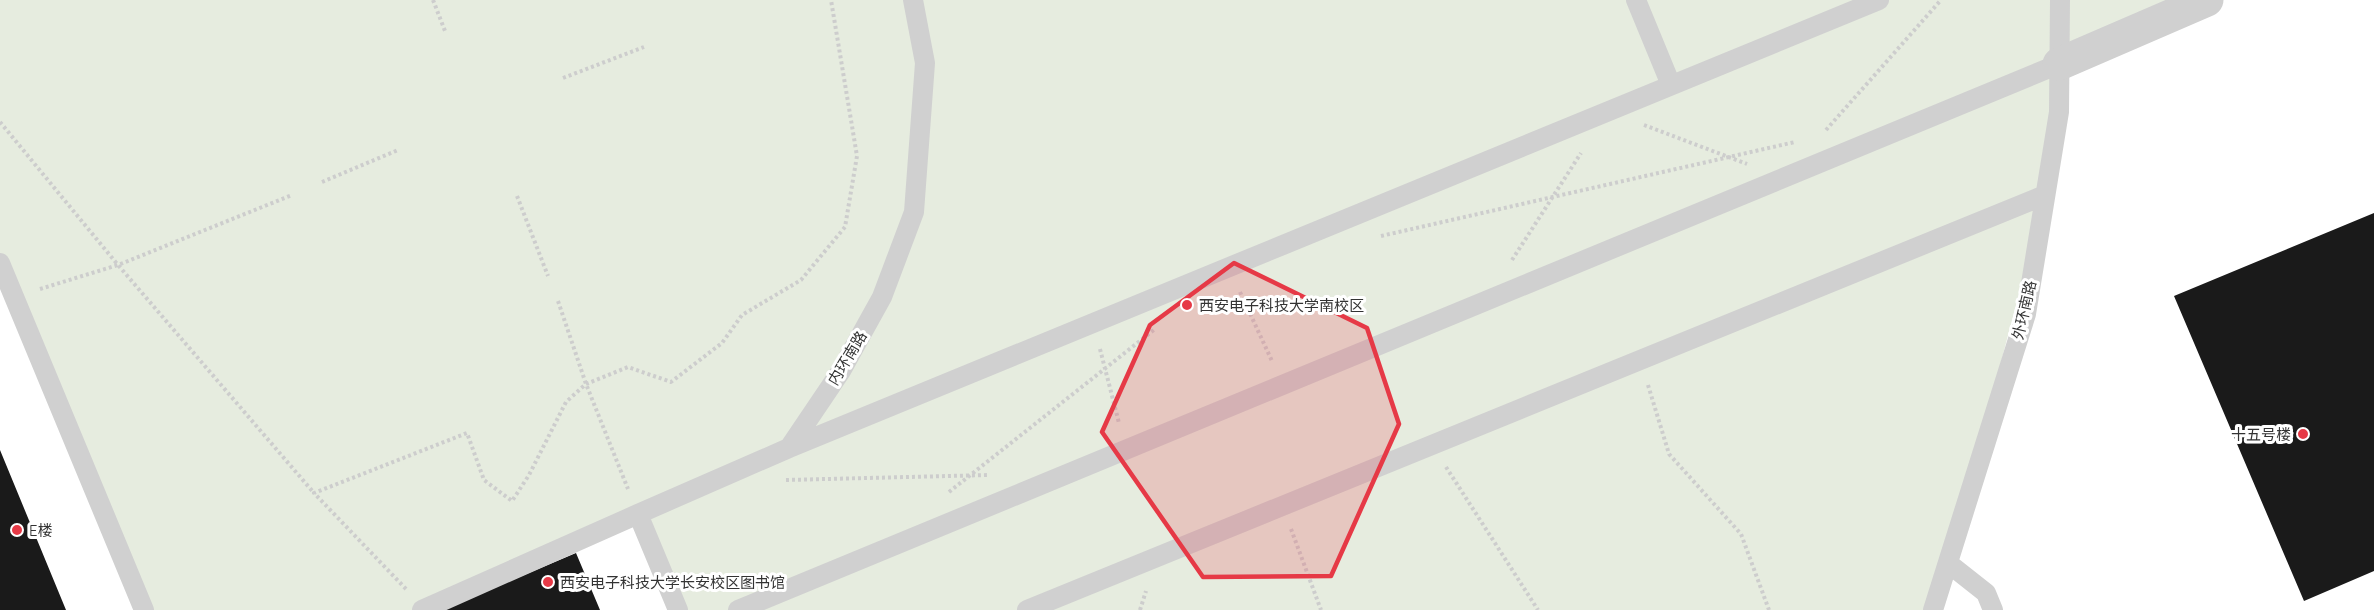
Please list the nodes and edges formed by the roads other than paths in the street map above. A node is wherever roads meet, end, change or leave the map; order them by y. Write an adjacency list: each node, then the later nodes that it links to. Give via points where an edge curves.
1 (913, 0): 10 (lane, 内环南路, via 925,63 914,212 882,297 841,371)
2 (1636, 0): 7 (lane)
3 (1879, 0): 7 (lane)
4 (2060, 0): 6 (lane, 外环南路)
5 (2207, 0): 6 (street)
6 (2060, 64): 8 (lane, 外环南路, via 2059,112); 16 (lane)
7 (1671, 85): 10 (lane)
8 (2045, 195): 12 (lane, 外环南路, via 2026,314); 17 (lane)
9 (0, 263): 14 (lane)
10 (789, 448): 11 (lane)
11 (638, 514): 13 (lane); 15 (lane)
12 (1948, 563): 18 (lane, 外环南路); 19 (lane, via 1986,593)
13 (424, 609)
14 (144, 610)
15 (678, 610)
16 (738, 610)
17 (1027, 610)
18 (1933, 610)
19 (1993, 610)

